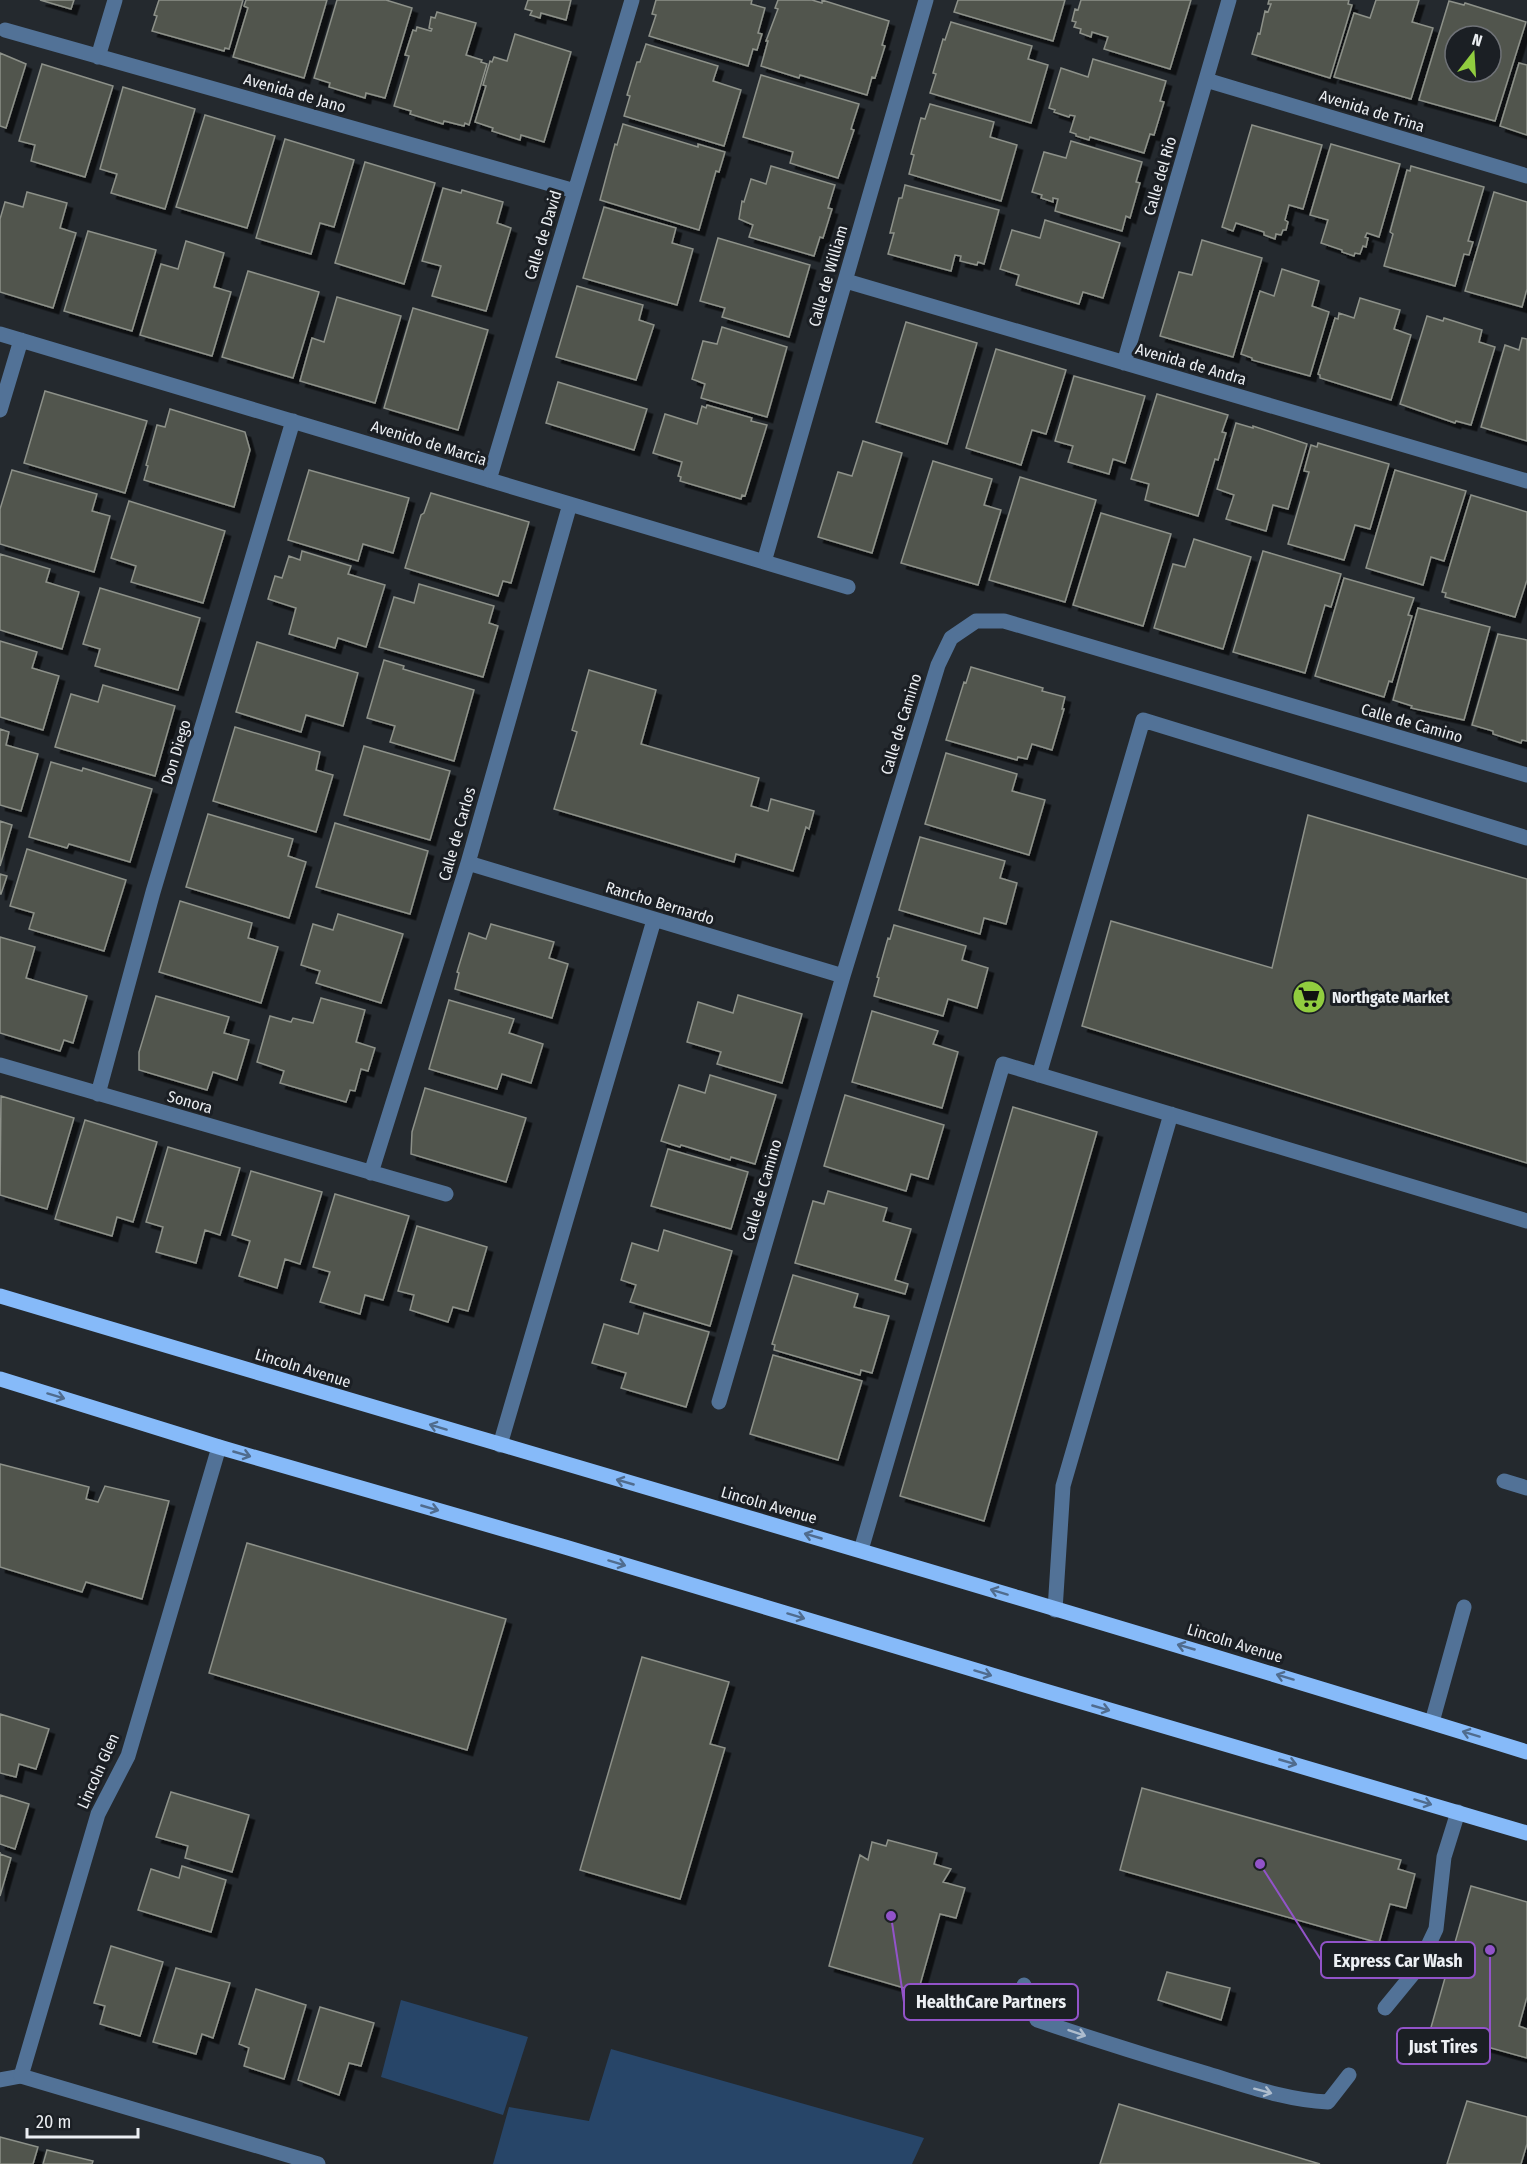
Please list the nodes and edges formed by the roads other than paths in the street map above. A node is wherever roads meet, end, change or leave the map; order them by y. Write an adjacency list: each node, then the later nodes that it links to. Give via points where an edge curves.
1 (115, 0): 6 (street)
2 (632, 0): 9 (street, Calle de David)
3 (926, 0): 10 (street, Calle de William)
4 (1229, 0): 7 (street, Calle del Rio)
5 (5, 30): 6 (street, Avenida de Jano)
6 (98, 57): 9 (street, Avenida de Jano)
7 (1206, 80): 8 (street, Avenida de Trina); 13 (street, Calle del Rio)
8 (1527, 176)
9 (575, 191): 16 (street, Calle de David)
10 (846, 281): 13 (street, Avenida de Andra); 19 (street, Calle de William)
11 (0, 334): 12 (street, Avenido de Marcia)
12 (21, 340): 14 (street); 15 (street, Avenido de Marcia)
13 (1124, 363): 17 (street, Avenida de Andra)
14 (0, 410)
15 (293, 421): 16 (street, Avenido de Marcia); 28 (street, Don Diego, via 153,892)
16 (489, 480): 18 (street, Avenido de Marcia)
17 (1527, 481)
18 (570, 504): 19 (street, Avenido de Marcia); 23 (street, Calle de Carlos)
19 (764, 562): 20 (street, Avenido de Marcia)
20 (848, 587)
21 (1527, 775): 25 (street, Calle de Camino, via 1004,621 976,621 951,638 938,665)
22 (1527, 837): 27 (street, via 1143,720)
23 (468, 864): 24 (street, Rancho Bernardo); 30 (street, Calle de Carlos)
24 (654, 920): 25 (street, Rancho Bernardo); 36 (street)
25 (843, 976): 35 (street, Calle de Camino)
26 (0, 1065): 28 (street, Sonora)
27 (1039, 1075): 29 (street); 40 (street, via 1003,1064)
28 (98, 1094): 30 (street, Sonora)
29 (1171, 1114): 32 (street); 42 (street, via 1063,1486)
30 (371, 1173): 31 (street, Sonora)
31 (446, 1194)
32 (1527, 1221)
33 (0, 1296): 36 (main road, Lincoln Avenue, one-way to 33)
34 (0, 1379): 37 (main road, one-way to 37)
35 (719, 1402)
36 (500, 1445): 40 (main road, Lincoln Avenue, one-way to 36)
37 (219, 1447): 45 (main road, one-way to 45); 50 (street, Lincoln Glen, via 128,1756 98,1814)
38 (1504, 1481): 39 (street)
39 (1527, 1488)
40 (861, 1550): 42 (main road, Lincoln Avenue, one-way to 40)
41 (1464, 1607): 43 (street)
42 (1055, 1610): 43 (main road, Lincoln Avenue, one-way to 42)
43 (1432, 1722): 44 (main road, Lincoln Avenue, one-way to 43)
44 (1527, 1752)
45 (1458, 1812): 46 (main road); 48 (street, via 1444,1857 1436,1929 1417,1969)
46 (1527, 1833)
47 (1024, 1985): 49 (street, one-way to 49, via 1036,2020 1258,2089 1328,2102)
48 (1385, 2008)
49 (1349, 2075)
50 (21, 2076): 51 (street); 52 (street)
51 (0, 2080)
52 (318, 2164)

